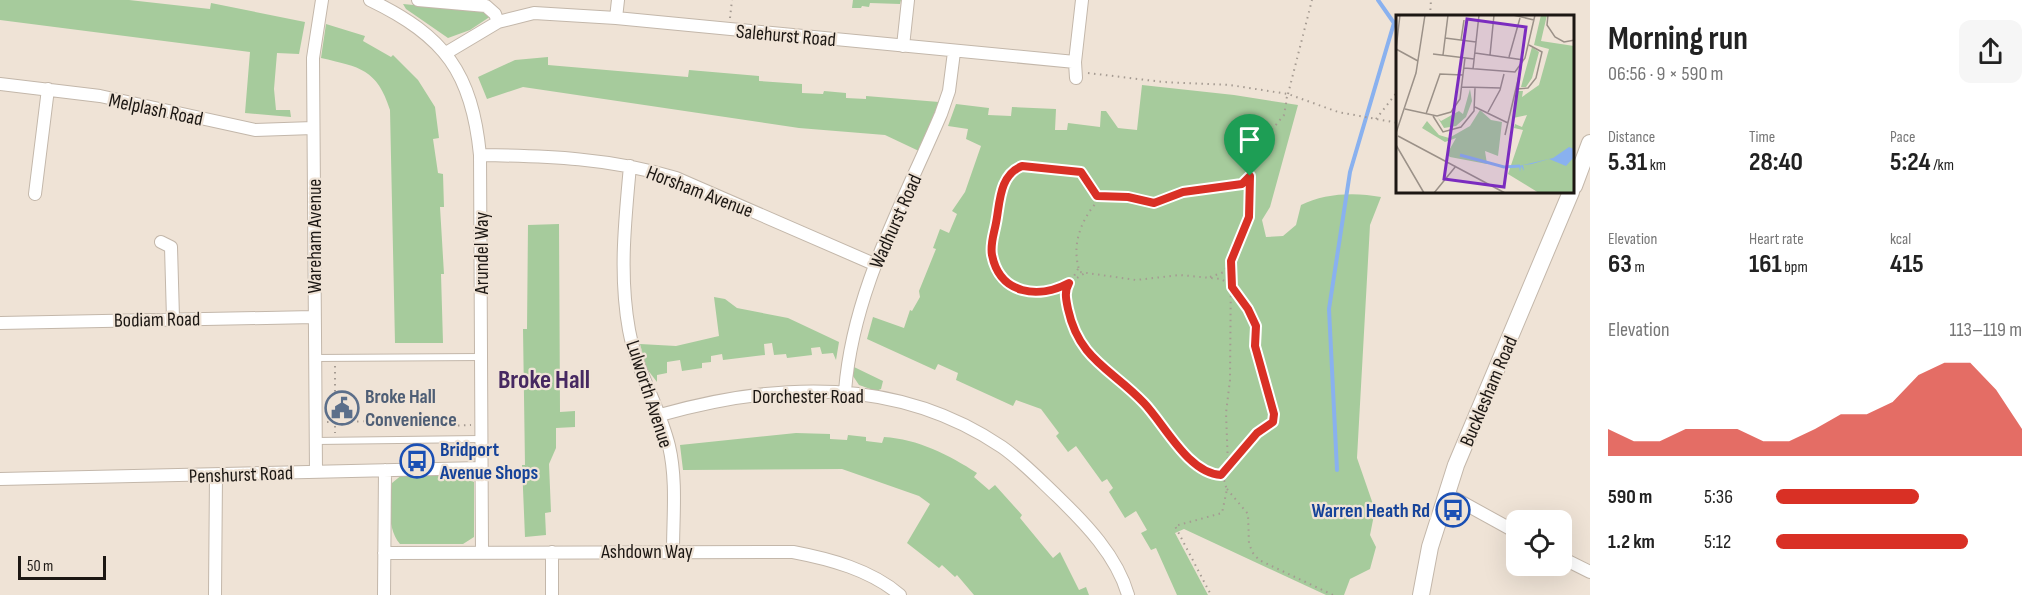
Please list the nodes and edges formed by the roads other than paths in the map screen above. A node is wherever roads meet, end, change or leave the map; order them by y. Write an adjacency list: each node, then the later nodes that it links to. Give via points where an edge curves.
1 (322, 0): 15 (street, Wareham Avenue, via 313,58)
2 (370, 0): 7 (street, Arundel Way)
3 (418, 0): 9 (street, via 486,6)
4 (618, 0): 8 (street)
5 (908, 0): 10 (street)
6 (1082, 0): 11 (street, Salehurst Road, via 1076,71)
7 (390, 4): 12 (street, Arundel Way)
8 (616, 18): 9 (street, Salehurst Road, via 534,13); 10 (street, Salehurst Road)
9 (498, 22): 12 (street, Salehurst Road)
10 (903, 46): 11 (street, Salehurst Road)
11 (954, 52): 23 (street, Wadhurst Road, via 949,91 941,114)
12 (447, 53): 17 (street, Arundel Way, via 469,93)
13 (0, 84): 14 (street, Melplash Road)
14 (48, 89): 15 (street, Melplash Road, via 100,96 255,130); 20 (street)
15 (313, 128): 24 (street, Wareham Avenue)
16 (1590, 143): 19 (street)
17 (480, 155): 18 (street, Horsham Avenue, via 556,156); 27 (street, Arundel Way)
18 (630, 166): 23 (street, Horsham Avenue, via 676,178); 30 (street, Lulworth Avenue, via 623,253 625,301 637,367)
19 (1575, 183)
20 (35, 194)
21 (1570, 194): 38 (street, Bucklesham Road)
22 (171, 244): 25 (street)
23 (874, 264): 29 (street, Wadhurst Road, via 848,351)
24 (314, 317): 25 (street, Bodiam Road); 28 (street, Wareham Avenue)
25 (173, 318): 26 (street, Bodiam Road)
26 (0, 323)
27 (482, 357): 28 (lane); 31 (street, Arundel Way)
28 (315, 358): 32 (street, Wareham Avenue)
29 (845, 391): 30 (street, Dorchester Road, via 729,397); 50 (street, Dorchester Road, via 915,404 978,432 1003,448 1064,503 1103,548)
30 (660, 415): 40 (street, Lulworth Avenue, via 672,467)
31 (482, 439): 32 (lane); 33 (street, Arundel Way)
32 (316, 441): 35 (street, Wareham Avenue)
33 (482, 468): 34 (street, Penshurst Road); 41 (street, Arundel Way)
34 (385, 470): 35 (street, Penshurst Road); 43 (street)
35 (316, 472): 36 (street, Penshurst Road)
36 (216, 475): 37 (street, Penshurst Road); 46 (street)
37 (0, 479)
38 (1447, 494): 39 (street); 51 (street, Bucklesham Road, via 1430,547)
39 (1506, 526)
40 (673, 551): 42 (street, Ashdown Way); 49 (street, Ashdown Way, via 793,552 826,558 859,571)
41 (482, 552): 42 (street, Ashdown Way); 43 (street, Ashdown Way)
42 (552, 552): 48 (street)
43 (384, 553): 47 (street)
44 (1572, 563): 45 (street)
45 (1590, 572)
46 (215, 595)
47 (384, 595)
48 (552, 595)
49 (900, 595)
50 (1128, 595)
51 (1421, 595)

